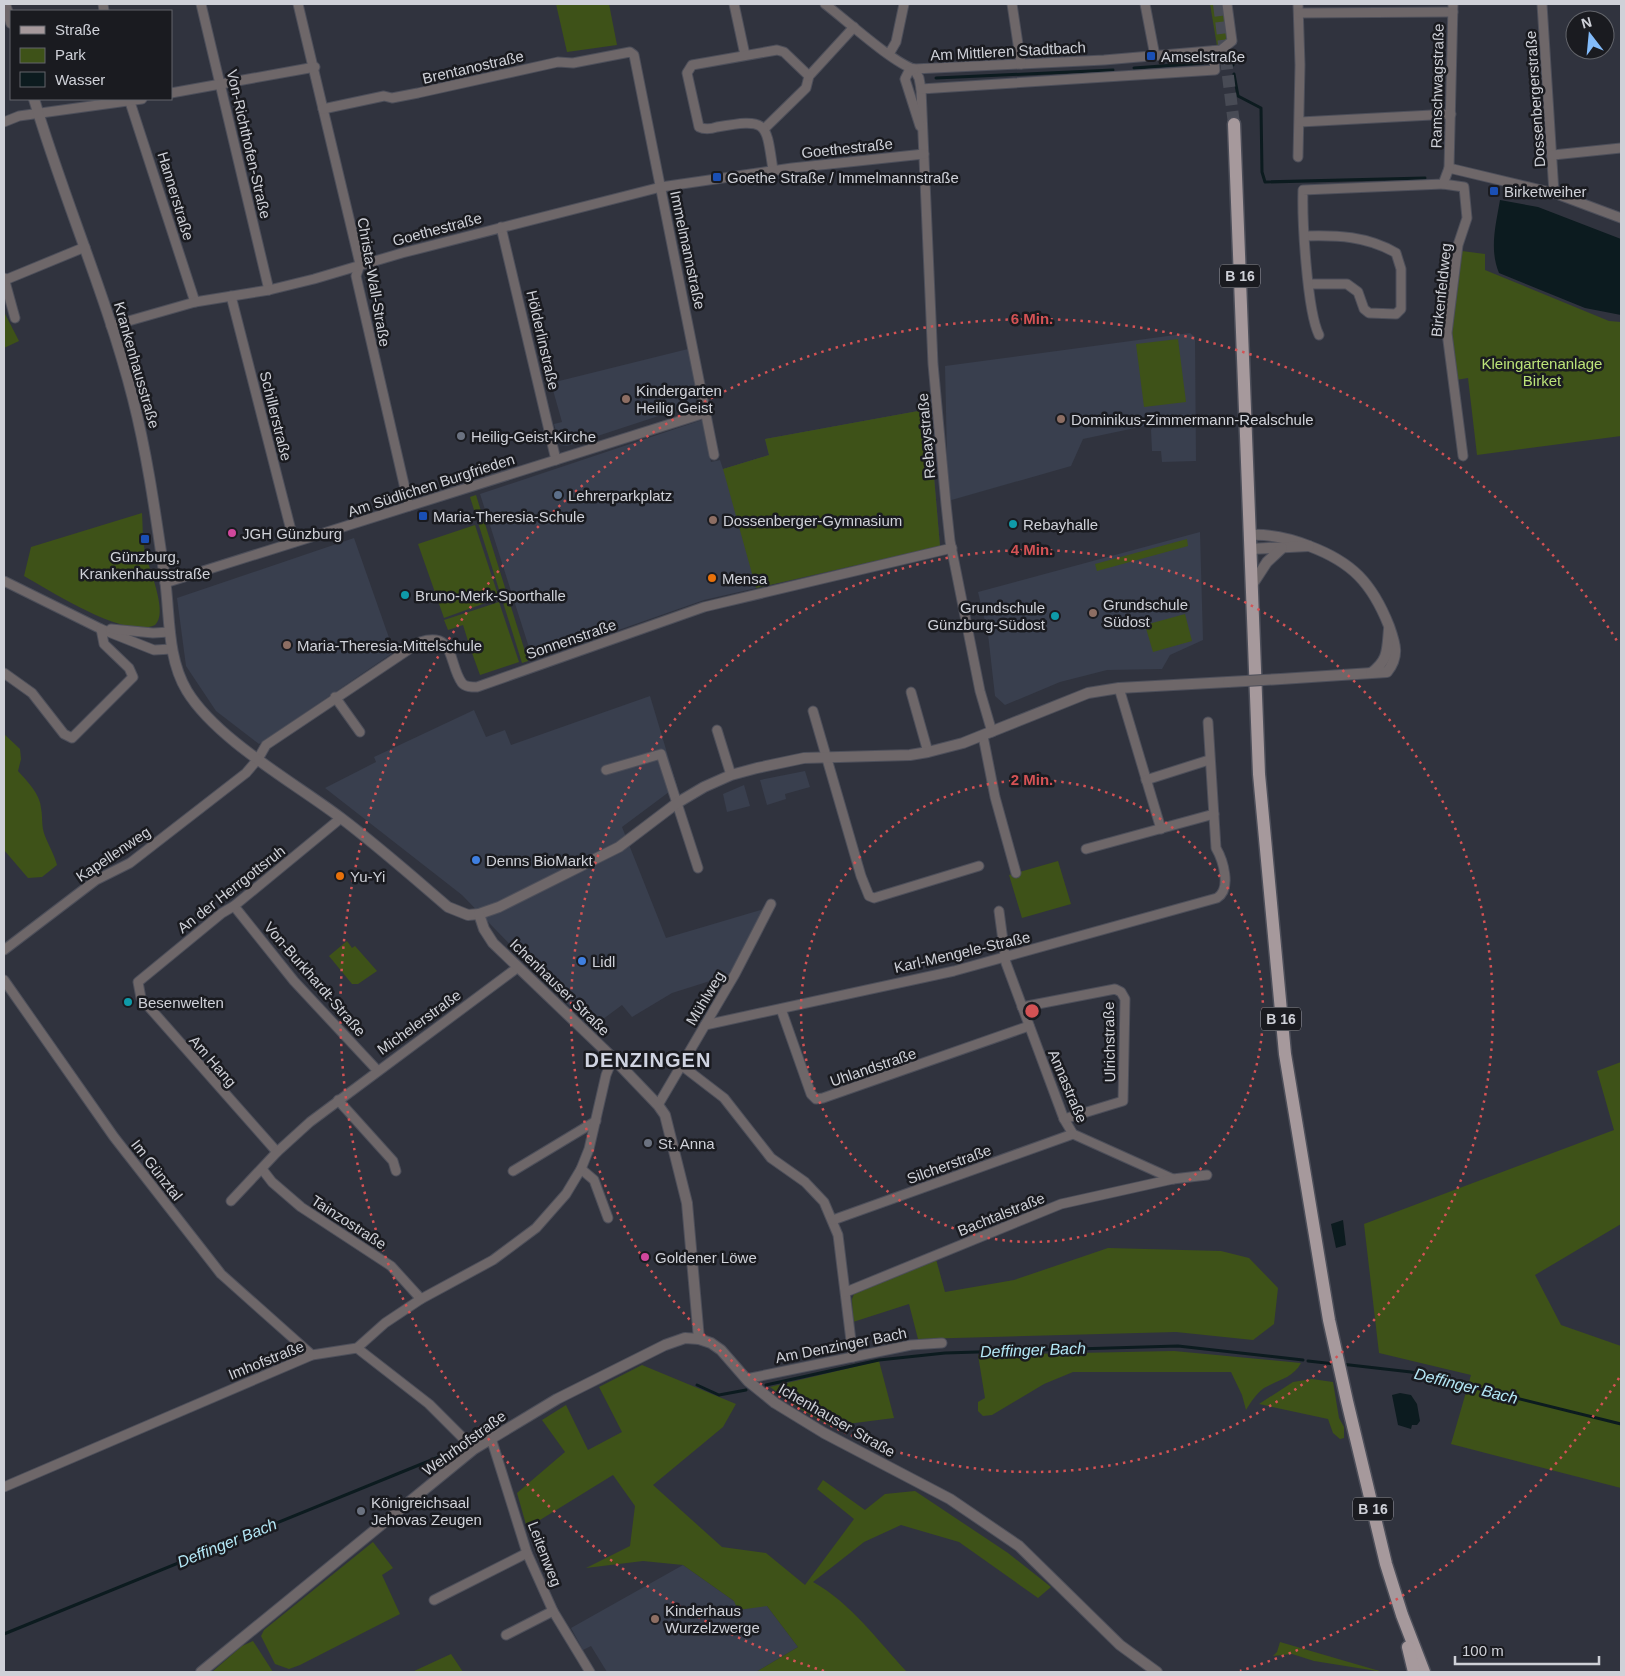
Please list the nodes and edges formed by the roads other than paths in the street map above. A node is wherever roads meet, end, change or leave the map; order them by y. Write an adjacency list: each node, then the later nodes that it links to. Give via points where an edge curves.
1 (5, 4): 14 (street)
2 (201, 4): 25 (street, Von-Richthofen-Straße)
3 (298, 4): 22 (street, Christa-Wall-Straße)
4 (734, 4): 19 (street)
5 (825, 4): 15 (street, Am Mittleren Stadtbach)
6 (904, 4): 18 (street, via 896,42)
7 (1012, 4): 21 (street)
8 (1145, 4): 20 (street)
9 (1227, 4): 16 (street, Am Mittleren Stadtbach, via 1232,41 1221,50)
10 (1298, 4): 13 (street)
11 (1542, 4): 40 (street, Dossenbergerstraße)
12 (1453, 8): 13 (street); 32 (street, Ramschwagstraße)
13 (1299, 13): 34 (street)
14 (10, 20)
15 (854, 27): 18 (street, Am Mittleren Stadtbach); 24 (street)
16 (1213, 51): 20 (street, Am Mittleren Stadtbach); 26 (street, via 1215,70)
17 (630, 52): 30 (street, Brentanostraße, via 573,63 558,62 418,93); 46 (street, Immelmannstraße, via 634,55)
18 (889, 54): 23 (street, Am Mittleren Stadtbach)
19 (745, 55): 24 (street, via 777,50 784,52); 36 (street, via 688,68 696,122 702,129 749,122)
20 (1155, 56): 21 (street, Am Mittleren Stadtbach)
21 (1021, 64): 23 (street, Am Mittleren Stadtbach)
22 (315, 67): 25 (street); 30 (street, Christa-Wall-Straße)
23 (914, 69): 26 (street, Rebaystraße, via 920,78); 37 (street, Rebaystraße, via 909,71 905,80)
24 (810, 76): 36 (street, via 806,88)
25 (221, 83): 27 (street); 56 (street, Von-Richthofen-Straße)
26 (921, 89): 37 (street, Rebaystraße)
27 (172, 93)
28 (34, 100): 31 (street, Krankenhausstraße)
29 (130, 100): 31 (street); 58 (street, Hannerstraße)
30 (323, 108): 53 (street, Christa-Wall-Straße)
31 (38, 114): 33 (street); 52 (street, Krankenhausstraße)
32 (1450, 114): 34 (street); 42 (street, Ramschwagstraße)
33 (4, 122)
34 (1300, 122): 41 (street)
35 (1234, 124): 67 (main road, B 16)
36 (765, 128): 43 (street)
37 (923, 133): 39 (street, Rebaystraße)
38 (1621, 148): 40 (street)
39 (924, 154): 43 (street, Goethestraße); 70 (street, Rebaystraße, via 934,364)
40 (1553, 155): 48 (street, Dossenbergerstraße)
41 (1298, 157)
42 (1449, 168): 44 (street); 45 (street, Ramschwagstraße)
43 (773, 170): 46 (street, Goethestraße)
44 (1471, 174): 47 (street); 48 (street)
45 (1443, 184): 47 (street); 51 (street, via 1303,190)
46 (661, 187): 50 (street, Goethestraße); 62 (street, Immelmannstraße)
47 (1464, 187): 64 (street, Birkenfeldweg, via 1467,218 1458,245 1447,332)
48 (1554, 193): 49 (street)
49 (1621, 218)
50 (501, 227): 53 (street, Goethestraße); 65 (street, Hölderlinstraße)
51 (1305, 236): 55 (street); 55 (street, via 1342,235 1380,244 1396,253 1401,269 1401,309 1396,314 1372,314 1364,309 1358,292 1347,284)
52 (85, 247): 54 (street); 60 (street, Krankenhausstraße)
53 (360, 264): 56 (street, Goethestraße); 66 (street, Christa-Wall-Straße, via 356,276)
54 (4, 279): 59 (street)
55 (1309, 284): 61 (street)
56 (269, 290): 57 (street, Goethestraße)
57 (231, 296): 58 (street, Goethestraße); 68 (street, Schillerstraße)
58 (195, 302): 60 (street, Goethestraße)
59 (15, 318)
60 (111, 326): 74 (street, Krankenhausstraße, via 133,398 148,464)
61 (1319, 335)
62 (705, 413): 63 (street, Immelmannstraße); 65 (street, Am Südlichen Burgfrieden)
63 (714, 456)
64 (1463, 456)
65 (556, 460): 66 (street, Am Südlichen Burgfrieden)
66 (409, 506): 68 (street, Am Südlichen Burgfrieden)
67 (1250, 534): 69 (street, via 1267,534); 72 (main road, B 16)
68 (294, 542): 74 (street, Am Südlichen Burgfrieden)
69 (1310, 546): 71 (street); 77 (street, via 1340,559 1358,574 1378,600)
70 (952, 548): 84 (street, Sonnenstraße, via 704,607 477,687 466,686 462,682 449,650 431,638); 89 (street, Rebaystraße)
71 (1282, 548): 72 (street); 75 (street, via 1267,562)
72 (1250, 549): 75 (main road, B 16)
73 (4, 581): 76 (street)
74 (165, 583): 78 (street, Krankenhausstraße)
75 (1252, 586): 150 (main road, B 16, via 1259,774 1285,1054 1329,1320 1386,1564)
76 (101, 628): 78 (street); 79 (street, via 154,650); 80 (street, via 104,644 129,668 133,677 72,738 64,734 32,693)
77 (1389, 628): 81 (street, via 1382,665); 81 (street, via 1397,652 1393,665 1387,672)
78 (170, 632): 79 (street, Krankenhausstraße)
79 (172, 649): 92 (street, via 178,672 199,707)
80 (4, 673)
81 (1370, 673): 82 (street, bridge)
82 (1118, 688): 89 (street, via 1066,700); 96 (street)
83 (911, 692): 90 (street)
84 (335, 697): 88 (street); 92 (street, Sonnenstraße, via 266,745)
85 (813, 712): 91 (street)
86 (1208, 722): 93 (street)
87 (717, 730): 95 (street)
88 (360, 732)
89 (987, 734): 90 (street); 104 (street, Rebaystraße, via 995,797)
90 (928, 752): 91 (street)
91 (826, 757): 95 (street, via 782,762); 102 (street, via 860,876 869,896 874,898)
92 (258, 759): 99 (street); 109 (street, Kapellenweg, via 246,773 130,863 96,880)
93 (1209, 760): 96 (street); 98 (street)
94 (606, 770): 97 (street, via 661,754)
95 (731, 775): 97 (street)
96 (1146, 780): 100 (street)
97 (677, 803): 103 (street); 108 (street, via 619,847)
98 (1214, 814): 100 (street); 110 (street, Karl-Mengele-Straße, via 1216,848 1222,861 1225,888 1222,895)
99 (341, 818): 106 (street, An der Herrgottsruh); 108 (street, via 448,907 460,914)
100 (1161, 828): 101 (street)
101 (1086, 850)
102 (979, 866)
103 (698, 868)
104 (1016, 873)
105 (771, 904): 116 (street, Mühlweg)
106 (234, 906): 113 (street, An der Herrgottsruh); 120 (street, Von-Burkhardt-Straße, via 294,981)
107 (1000, 912): 110 (street, Annastraße)
108 (479, 914): 111 (street, Ichenhauser Straße, via 493,943)
109 (4, 950)
110 (1005, 957): 114 (street, Annastraße); 115 (street, Karl-Mengele-Straße)
111 (517, 968): 118 (street, Ichenhauser Straße); 120 (street, Michelerstraße)
112 (4, 980): 141 (street, Im Günztal, via 114,1137 221,1274)
113 (138, 982): 126 (street, Am Hang, via 141,998)
114 (1022, 1007): 117 (street, Annastraße); 123 (street, Ulrichstraße, via 1115,989 1122,992 1125,999 1123,1101)
115 (781, 1009): 116 (street, Karl-Mengele-Straße); 117 (street, Uhlandstraße, via 811,1094 816,1099)
116 (705, 1025): 119 (street, Mühlweg)
117 (1029, 1026): 123 (street, Annastraße)
118 (613, 1058): 122 (street, Ichenhauser Straße); 124 (street)
119 (681, 1065): 122 (street, Mühlweg); 135 (street, via 724,1098 771,1158 816,1191)
120 (377, 1070): 121 (street, Michelerstraße)
121 (338, 1100): 126 (street, Michelerstraße); 129 (street, via 392,1161)
122 (658, 1104): 138 (street, Ichenhauser Straße, via 669,1126 687,1203)
123 (1064, 1119): 125 (street, Annastraße)
124 (596, 1121): 128 (street); 130 (street)
125 (1073, 1134): 132 (street, Annastraße); 135 (street, Silcherstraße)
126 (277, 1152): 127 (street, Michelerstraße)
127 (262, 1169): 133 (street, Michelerstraße); 137 (street, Tainzostraße, via 301,1207 391,1266)
128 (581, 1169): 134 (street, via 594,1180); 137 (street, via 566,1194 536,1228 493,1260)
129 (396, 1171)
130 (513, 1171)
131 (1207, 1175): 132 (street)
132 (1173, 1179): 136 (street, Bachtalstraße, via 1061,1204)
133 (231, 1201)
134 (608, 1218)
135 (833, 1220): 136 (street, via 841,1250)
136 (846, 1292): 142 (street)
137 (421, 1299): 140 (street, via 385,1323)
138 (700, 1339): 143 (street, Ichenhauser Straße, via 721,1350); 144 (street, Wehrhofstraße, via 685,1338 665,1345)
139 (942, 1343): 142 (street, Am Denzinger Bach)
140 (357, 1348): 141 (street, Imhofstraße); 145 (street, via 429,1404)
141 (312, 1355): 146 (street, Imhofstraße)
142 (853, 1357): 143 (street, Am Denzinger Bach)
143 (747, 1380): 154 (street, Ichenhauser Straße, via 797,1418 950,1499 1019,1546 1120,1645)
144 (491, 1438): 145 (street, Wehrhofstraße); 147 (street, Leitenweg)
145 (474, 1449): 152 (street, Wehrhofstraße)
146 (4, 1487)
147 (527, 1553): 148 (street); 149 (street, Leitenweg)
148 (434, 1600)
149 (553, 1611): 151 (street); 153 (street, Leitenweg)
150 (1402, 1615): 155 (main road, B 16); 156 (main road, B 16)
151 (506, 1635)
152 (201, 1672)
153 (590, 1672)
154 (1157, 1672)
155 (1414, 1672)
156 (1424, 1672)

